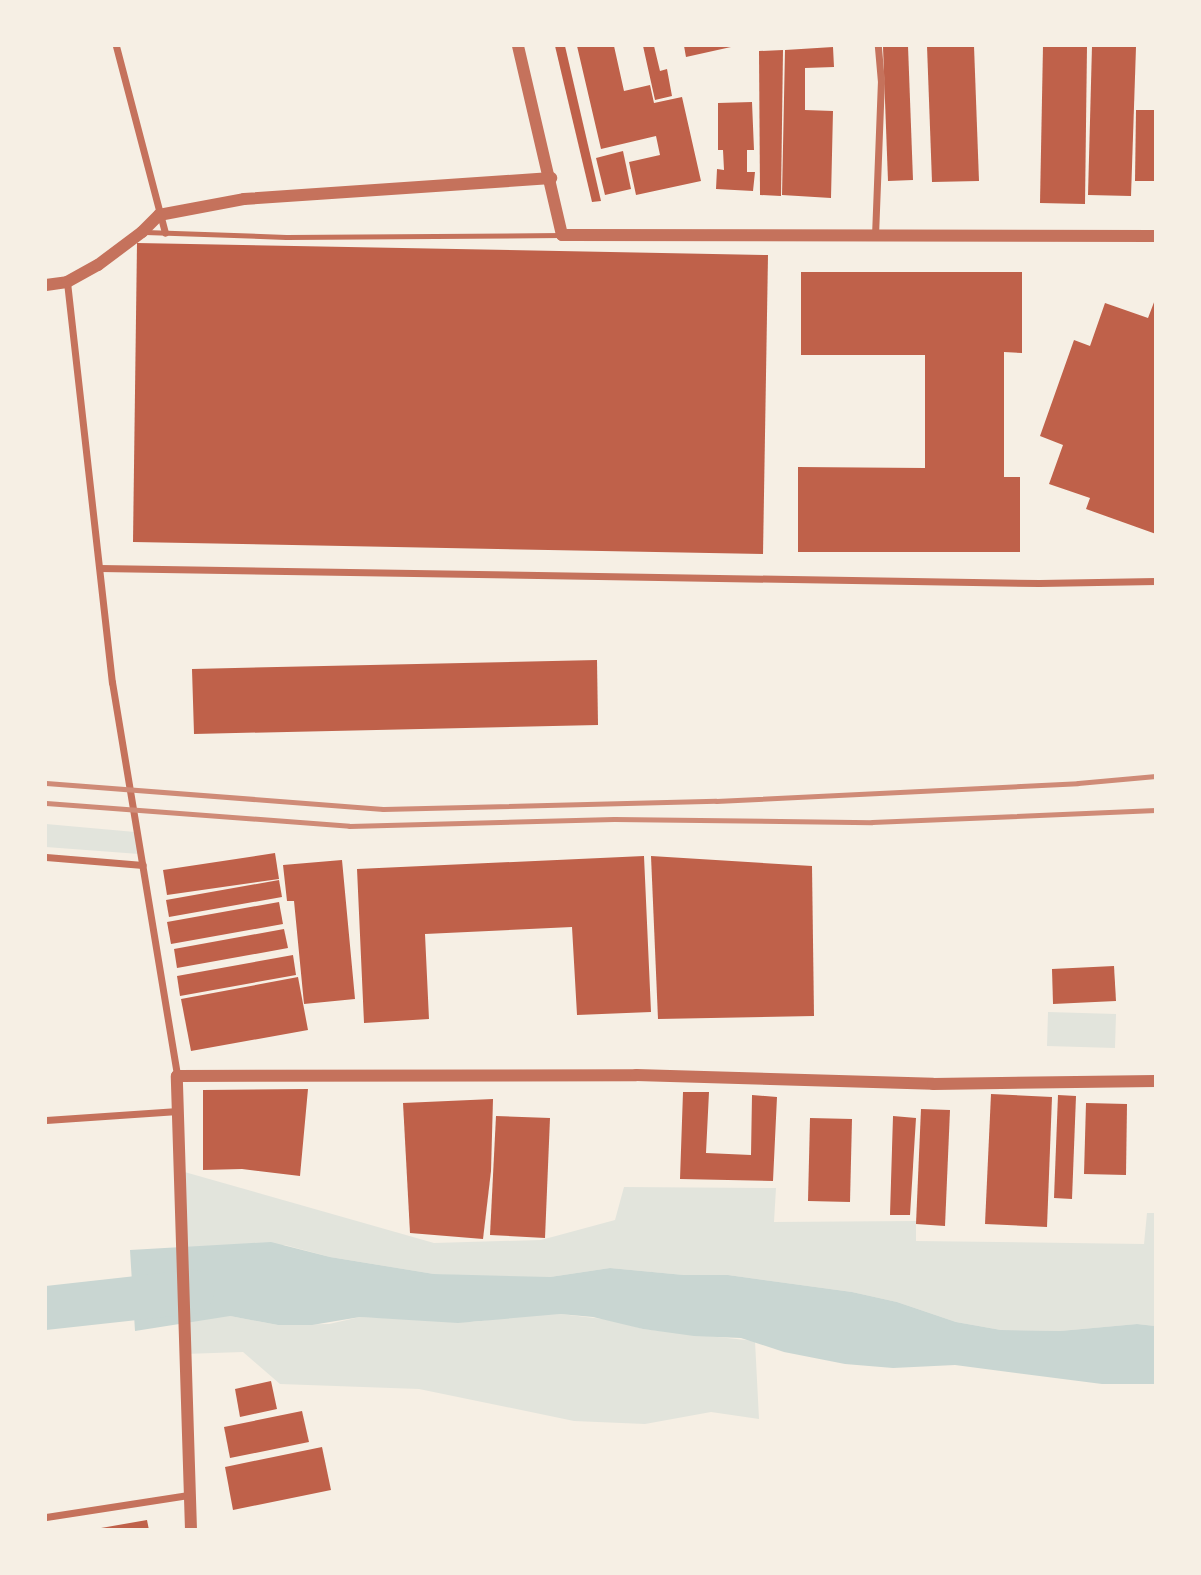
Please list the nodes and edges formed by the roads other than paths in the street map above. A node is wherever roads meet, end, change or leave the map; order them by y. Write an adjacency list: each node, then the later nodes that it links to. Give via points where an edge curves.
1 (116, 46): 5 (street)
2 (518, 46): 4 (street)
3 (878, 46): 9 (street)
4 (551, 178): 5 (street, via 244,199); 8 (street)
5 (159, 215): 6 (street); 7 (street)
6 (142, 232): 7 (lane); 11 (street)
7 (165, 233): 8 (lane)
8 (562, 235): 9 (street)
9 (875, 236): 10 (street)
10 (1156, 236)
11 (67, 282): 12 (street); 13 (street)
12 (46, 285)
13 (100, 568): 14 (street); 16 (street, via 112,682)
14 (1156, 581)
15 (46, 857): 16 (street)
16 (143, 865): 17 (street)
17 (177, 1076): 18 (street, via 636,1075 933,1084); 19 (street)
18 (1156, 1081)
19 (178, 1111): 20 (street); 21 (street)
20 (46, 1120)
21 (188, 1495): 22 (street); 23 (street)
22 (46, 1517)
23 (191, 1530)

